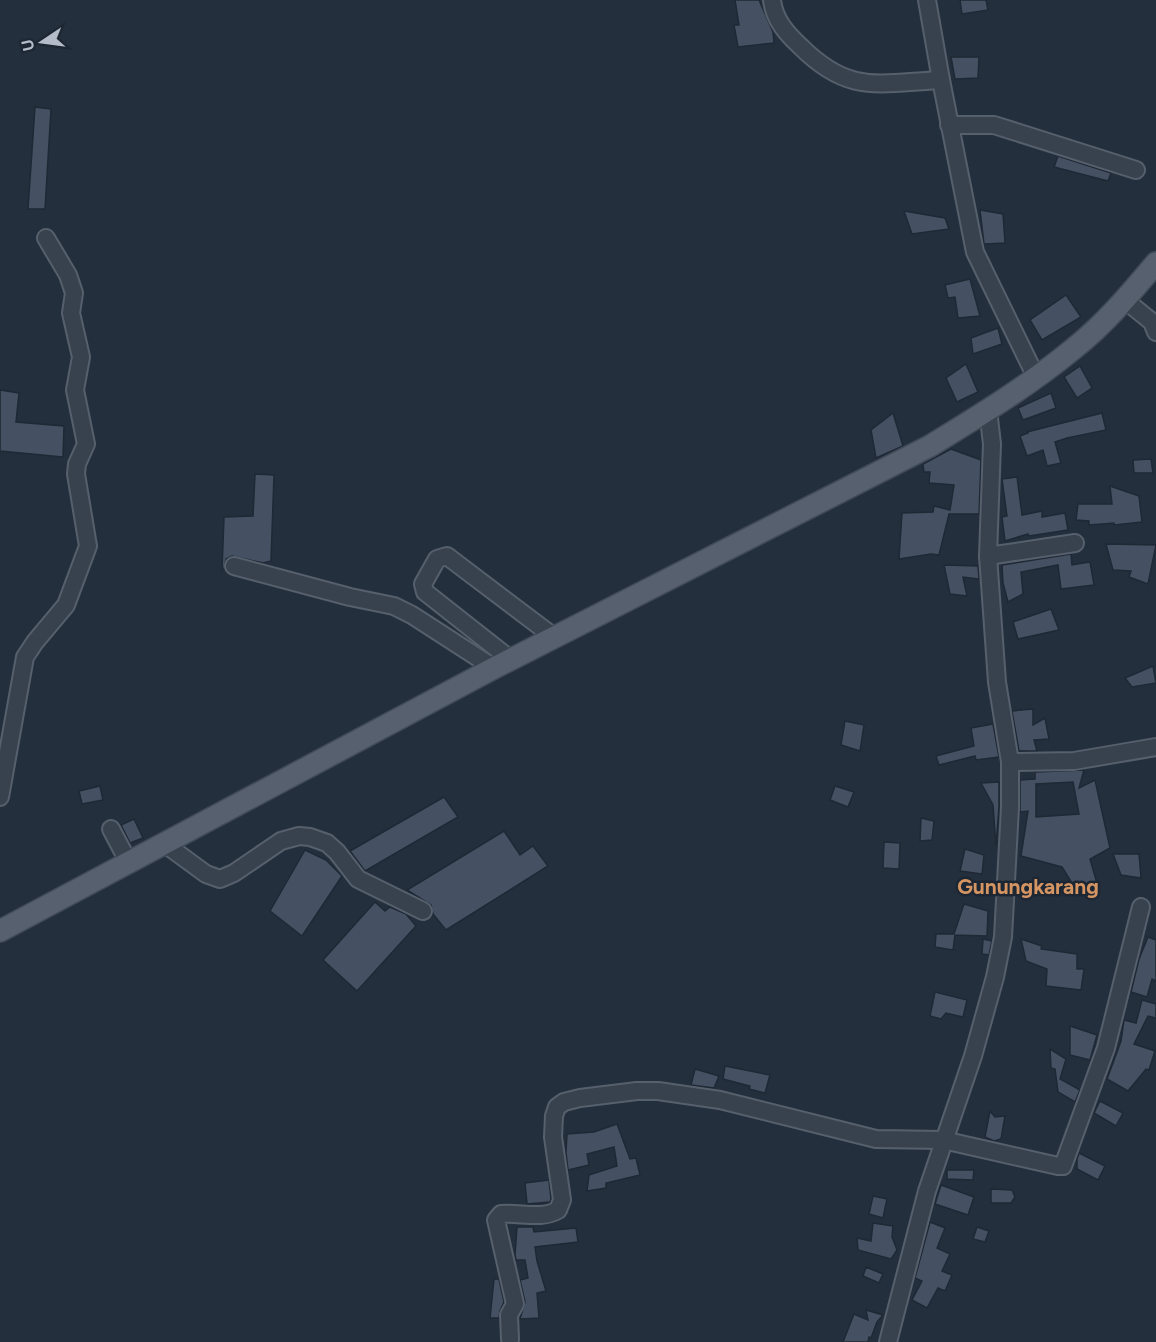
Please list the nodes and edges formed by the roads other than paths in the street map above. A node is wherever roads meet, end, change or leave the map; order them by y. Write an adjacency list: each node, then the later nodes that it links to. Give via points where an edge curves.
1 (772, 0): 3 (street, via 779,22 793,39 841,77 869,84)
2 (927, 0): 3 (street)
3 (941, 80): 4 (street)
4 (950, 125): 5 (street, via 994,125); 10 (street, via 975,252)
5 (1136, 170)
6 (46, 238): 19 (street, via 74,292 71,313 81,357 75,390 86,444 76,464 76,477 89,542 66,605 25,657)
7 (1156, 263): 8 (main road)
8 (1125, 300): 9 (street, via 1152,322); 10 (main road, via 1074,349)
9 (1156, 332)
10 (1036, 377): 11 (main road)
11 (988, 410): 13 (street, via 992,444); 15 (main road, via 930,446)
12 (1075, 543): 13 (street)
13 (988, 556): 18 (street, via 997,682)
14 (234, 566): 16 (street, via 394,606)
15 (554, 637): 16 (main road); 16 (street, via 447,556 437,559 423,584 425,592)
16 (502, 664): 21 (main road)
17 (1156, 747): 18 (street, via 1074,761)
18 (1010, 762): 26 (street, via 1003,937 973,1056)
19 (0, 797)
20 (111, 829): 22 (street)
21 (165, 844): 22 (main road); 24 (street, via 206,874 220,879 281,841 310,837 336,851 357,879)
22 (129, 862): 25 (main road)
23 (1141, 908): 26 (street, via 1106,1048 1063,1166)
24 (423, 910)
25 (0, 931)
26 (943, 1140): 27 (street, via 876,1139 720,1100 658,1091 605,1094 564,1102 557,1107 553,1121 562,1200 558,1210 539,1216 501,1214 496,1220 515,1304 509,1315); 28 (street)
27 (510, 1339)
28 (888, 1342)

